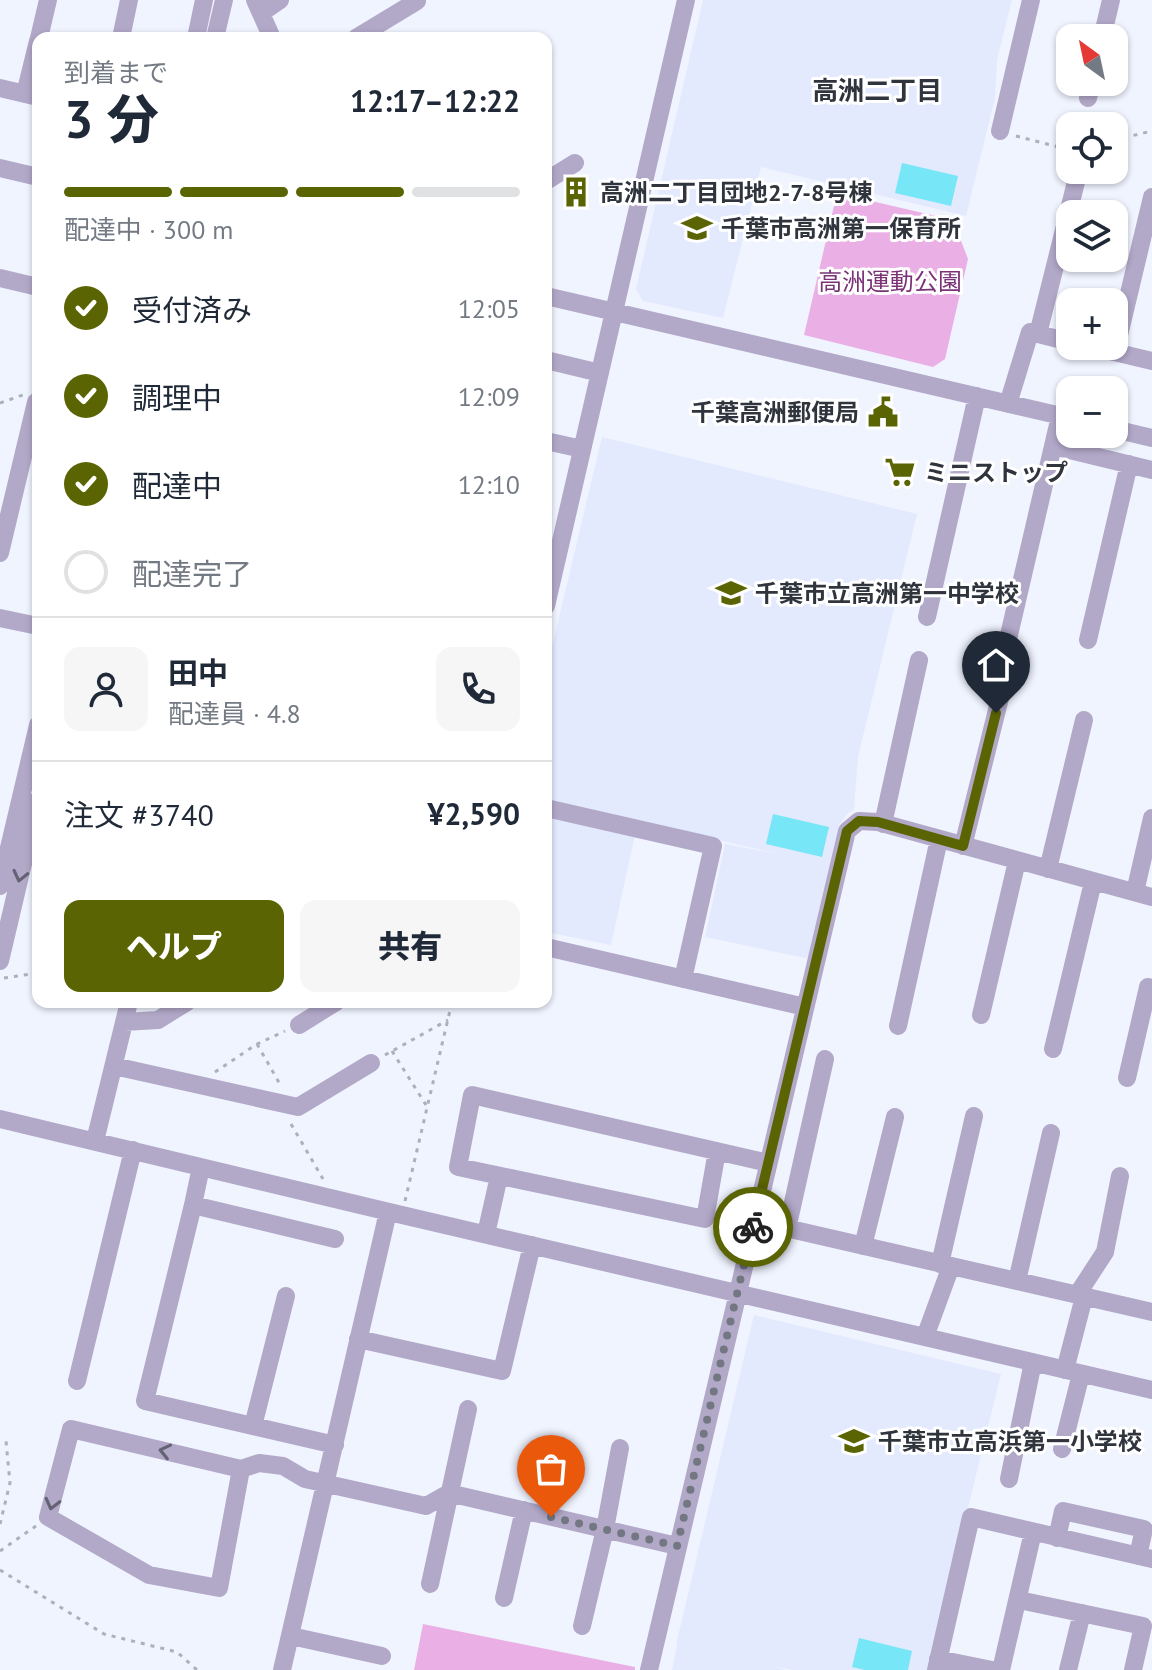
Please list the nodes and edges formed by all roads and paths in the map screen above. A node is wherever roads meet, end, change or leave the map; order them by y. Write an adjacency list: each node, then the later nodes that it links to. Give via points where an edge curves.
1 (48, 0): 12 (street)
2 (129, 0): 13 (street)
3 (204, 0): 14 (street)
4 (224, 0): 15 (street)
5 (280, 0): 10 (street)
6 (686, 0): 34 (street)
7 (1031, 0): 20 (street)
8 (1111, 0): 11 (street)
9 (417, 1): 17 (street)
10 (258, 6): 16 (street)
11 (1105, 24)
12 (40, 32)
13 (122, 32)
14 (197, 32)
15 (216, 32)
16 (269, 32)
17 (366, 32)
18 (0, 88): 19 (street)
19 (32, 95)
20 (1000, 131): 23 (path)
21 (1152, 131): 22 (path)
22 (1128, 137)
23 (1056, 146)
24 (575, 163): 27 (street)
25 (0, 168): 26 (street)
26 (32, 176)
27 (552, 177)
28 (1076, 184): 35 (street)
29 (1152, 197): 33 (street)
30 (0, 278): 31 (street)
31 (32, 286)
32 (552, 298): 34 (street)
33 (1128, 298)
34 (614, 313): 40 (street); 41 (street)
35 (1038, 334): 36 (street); 44 (street, via 1030,332)
36 (1056, 338)
37 (1128, 355): 39 (street)
38 (552, 361): 40 (street)
39 (1152, 361)
40 (600, 373): 51 (street)
41 (977, 396): 44 (street); 56 (street)
42 (30, 398): 43 (path); 54 (street)
43 (0, 403)
44 (1008, 404): 45 (street)
45 (1056, 415)
46 (1128, 432): 47 (street)
47 (1152, 438)
48 (1056, 439): 50 (street)
49 (552, 442): 51 (street)
50 (1053, 446): 52 (street); 61 (street)
51 (582, 449): 55 (street)
52 (1129, 464): 53 (street); 59 (street)
53 (1152, 470)
54 (0, 553)
55 (552, 560)
56 (927, 617)
57 (0, 618): 58 (street)
58 (32, 625)
59 (1088, 640)
60 (919, 660): 67 (street)
61 (1003, 661)
62 (1003, 686): 70 (street)
63 (1084, 720): 72 (street)
64 (32, 755): 74 (street)
65 (552, 809): 80 (street, via 713,846)
66 (1152, 818): 75 (street)
67 (883, 824): 69 (street); 82 (street, via 859,821 847,831)
68 (32, 825): 77 (street, one-way to 77)
69 (939, 839): 70 (street); 91 (street)
70 (963, 846): 71 (street)
71 (1017, 861): 72 (street); 87 (street)
72 (1048, 869): 73 (street)
73 (1093, 882): 75 (street); 93 (street)
74 (0, 886)
75 (1143, 894)
76 (552, 948): 80 (street)
77 (0, 961)
78 (32, 974): 79 (path)
79 (0, 978)
80 (683, 979): 82 (street)
81 (1152, 988): 98 (street, via 1148,987)
82 (805, 1007): 109 (street)
83 (128, 1008): 89 (street)
84 (177, 1008): 89 (street, via 158,1020)
85 (326, 1008): 90 (street)
86 (450, 1008): 88 (path)
87 (981, 1015)
88 (448, 1020): 94 (path); 101 (path)
89 (124, 1022): 97 (street)
90 (299, 1025): 92 (path)
91 (898, 1026)
92 (257, 1044): 99 (path); 100 (path)
93 (1053, 1049)
94 (392, 1051): 96 (path); 101 (path)
95 (825, 1059): 117 (street)
96 (371, 1063): 100 (street, via 298,1107)
97 (114, 1066): 99 (street); 106 (street)
98 (1127, 1078)
99 (197, 1085): 100 (street)
100 (286, 1104): 113 (path)
101 (427, 1107): 115 (path)
102 (974, 1116): 122 (street)
103 (895, 1117): 121 (street)
104 (0, 1119): 106 (street)
105 (1051, 1133): 123 (street)
106 (95, 1141): 107 (street)
107 (133, 1150): 110 (street); 132 (street)
108 (717, 1151): 109 (street); 111 (street, via 705,1219); 111 (street, via 472,1095 458,1167)
109 (768, 1163): 116 (street)
110 (201, 1167): 113 (street); 114 (street)
111 (499, 1176): 118 (street)
112 (1120, 1176): 126 (street, via 1105,1252)
113 (334, 1199): 115 (street)
114 (193, 1205): 119 (street); 135 (street, via 145,1401)
115 (395, 1213): 118 (street); 129 (street)
116 (755, 1221): 117 (street); 124 (street)
117 (787, 1229): 121 (street)
118 (486, 1234): 120 (street)
119 (335, 1239)
120 (532, 1245): 124 (street); 129 (street, via 502,1371)
121 (863, 1246): 122 (street)
122 (946, 1265): 123 (street); 128 (street)
123 (1017, 1281): 126 (street)
124 (738, 1293): 128 (street); 150 (street)
125 (286, 1296): 135 (street)
126 (1080, 1296): 127 (street); 131 (street)
127 (1152, 1312)
128 (925, 1337): 130 (street)
129 (358, 1339): 137 (street)
130 (1033, 1362): 131 (street); 141 (street)
131 (1073, 1372): 133 (street); 139 (street)
132 (77, 1381)
133 (1152, 1390)
134 (468, 1409): 143 (street)
135 (253, 1426): 137 (street)
136 (6, 1441): 146 (path, via 10,1483)
137 (335, 1445): 142 (street)
138 (620, 1448): 147 (street)
139 (1062, 1449)
140 (241, 1469): 142 (street, via 259,1463 283,1466 305,1479); 145 (street, one-way to 145, via 71,1429); 145 (street, via 219,1588 149,1575)
141 (1009, 1479)
142 (327, 1483): 143 (street, via 426,1506); 159 (street)
143 (449, 1493): 144 (street); 154 (street)
144 (524, 1510): 147 (street); 155 (street)
145 (48, 1517): 151 (path)
146 (0, 1524)
147 (605, 1529): 150 (street); 158 (street)
148 (1033, 1532): 149 (street); 156 (street); 161 (street, via 971,1517)
149 (1057, 1538): 152 (street); 152 (street, via 1063,1511 1144,1529)
150 (677, 1546): 164 (street)
151 (0, 1551)
152 (1145, 1558)
153 (0, 1570): 162 (path, via 104,1634 177,1652)
154 (430, 1584)
155 (504, 1598)
156 (1019, 1600): 157 (street); 166 (street)
157 (1082, 1613): 167 (street); 168 (street, via 1143,1626)
158 (582, 1626)
159 (291, 1636): 160 (street); 163 (street)
160 (382, 1656)
161 (937, 1664): 165 (street)
162 (197, 1670)
163 (282, 1670)
164 (649, 1670)
165 (992, 1670)
166 (1001, 1670)
167 (1068, 1670)
168 (1133, 1670)

